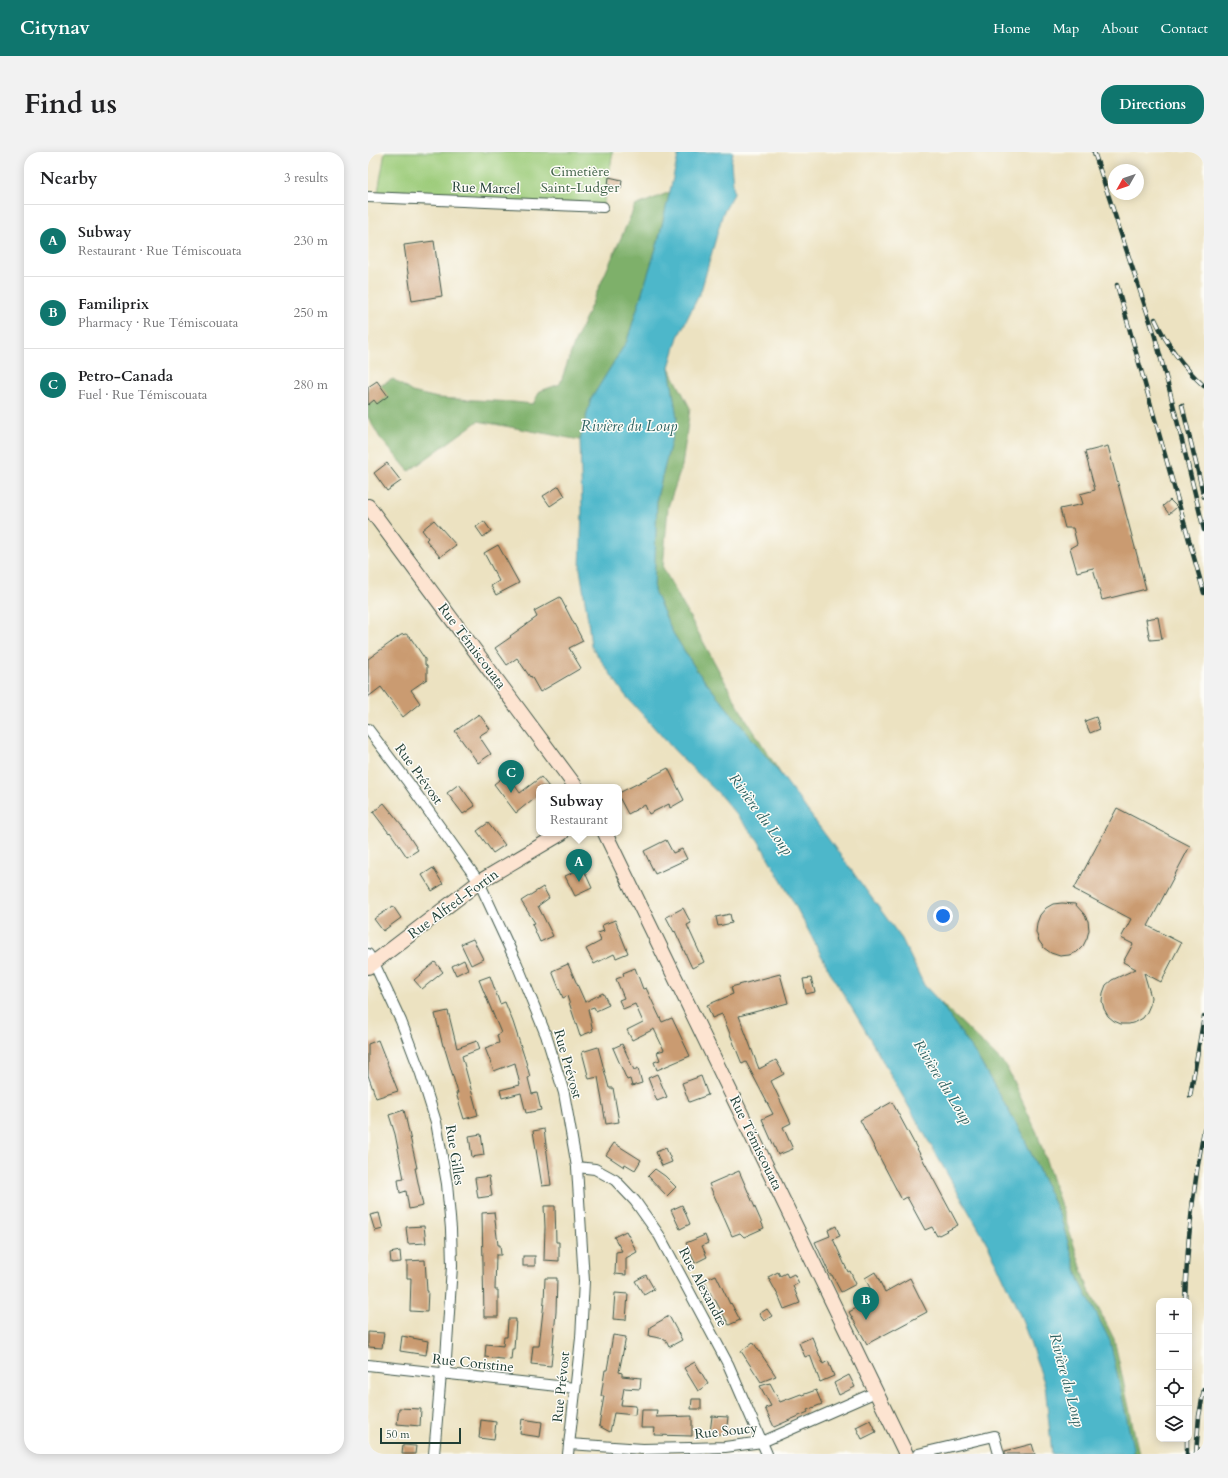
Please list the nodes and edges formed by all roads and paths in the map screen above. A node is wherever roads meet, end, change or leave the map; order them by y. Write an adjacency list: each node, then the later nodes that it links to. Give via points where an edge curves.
1 (368, 197): 2 (street, Rue Marcel)
2 (603, 207)
3 (368, 506): 5 (main road, Rue Témiscouata)
4 (368, 729): 8 (street, Rue Prévost)
5 (574, 784)
6 (557, 836): 8 (main road, Rue Alfred-Fortin)
7 (607, 836): 14 (main road, Rue Témiscouata)
8 (479, 882): 9 (main road, Rue Alfred-Fortin); 10 (street, Rue Prévost, via 546,1035 564,1093)
9 (370, 961): 12 (street, Rue Gilles, via 401,1021 436,1122 451,1229 452,1266)
10 (578, 1167): 13 (street, Rue Prévost, via 584,1281); 15 (street, Rue Alexandre, via 595,1169 615,1180 635,1201 659,1235 728,1364)
11 (368, 1365): 12 (street, Rue Coristine)
12 (443, 1374): 13 (street, Rue Coristine); 17 (street, Rue Gilles)
13 (575, 1388): 16 (street, Rue Prévost)
14 (876, 1392): 15 (street, Rue Soucy); 19 (main road, Rue Témiscouata)
15 (762, 1442): 16 (street, Rue Soucy, via 725,1447); 18 (street, Rue Alexandre)
16 (568, 1449)
17 (434, 1454)
18 (767, 1454)
19 (906, 1454)
20 (918, 1454): 21 (street, via 994,1436)
21 (999, 1454)

